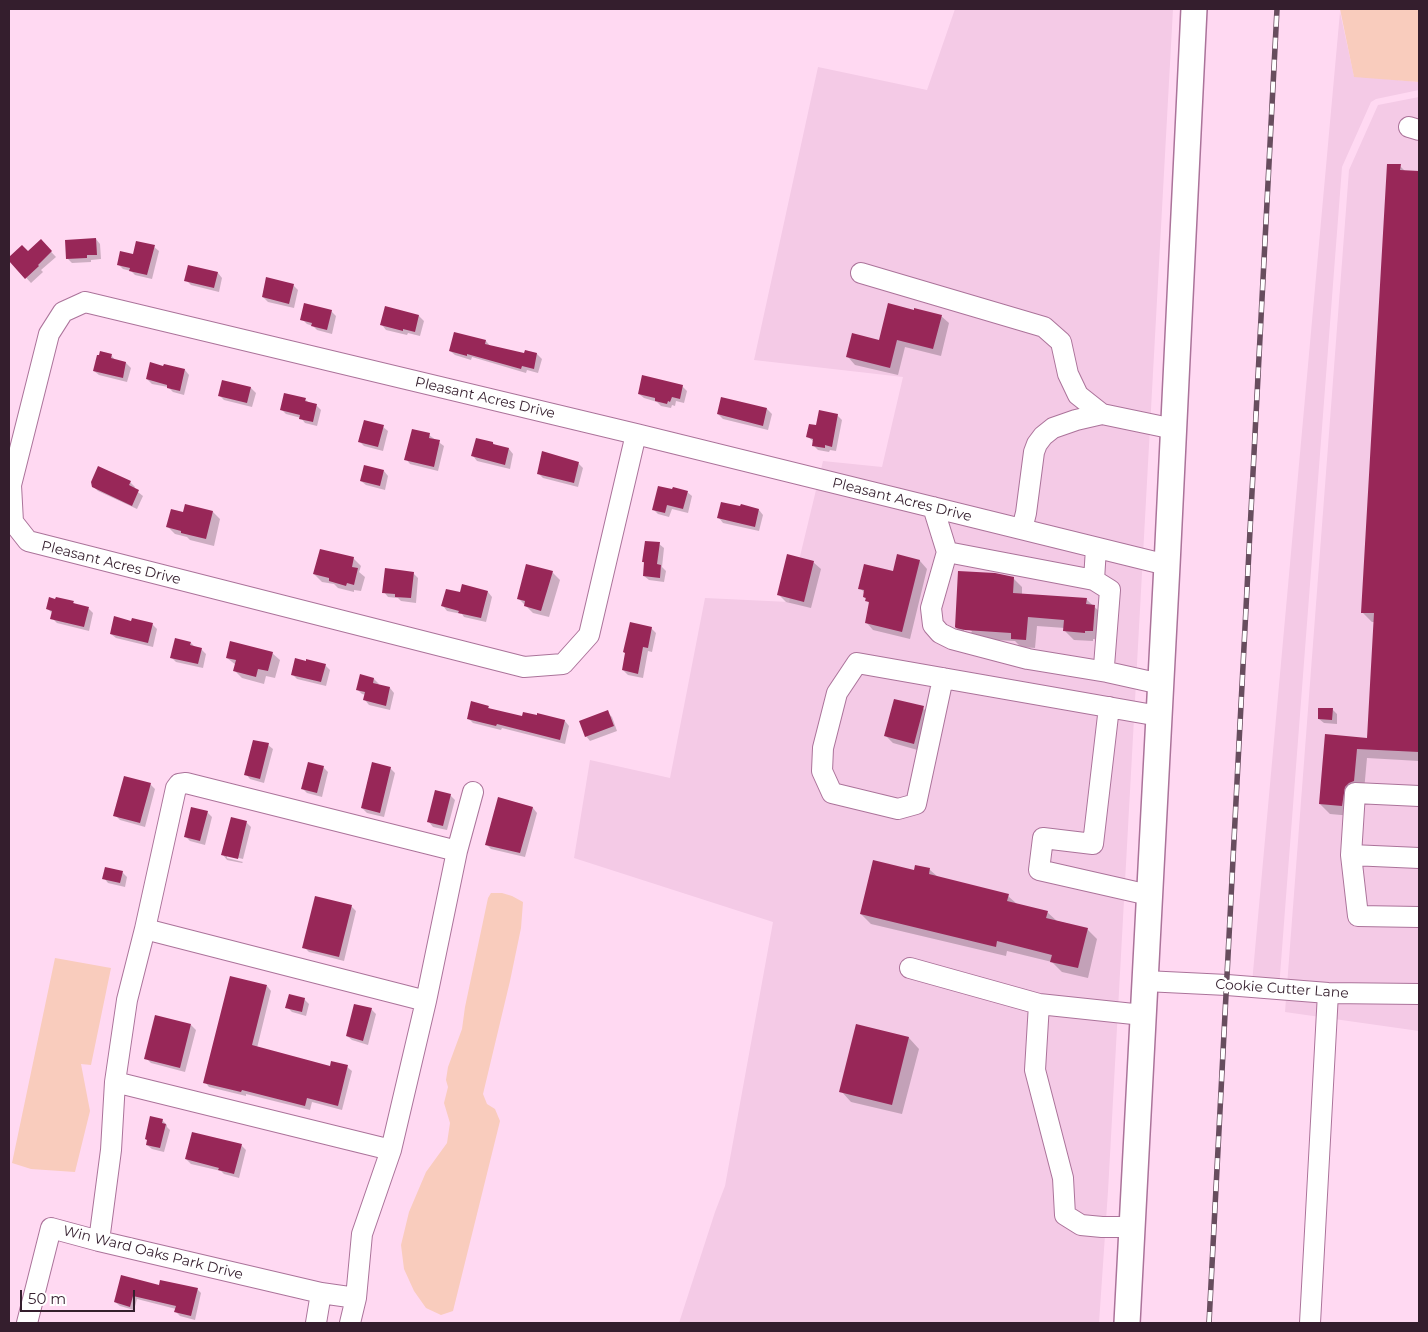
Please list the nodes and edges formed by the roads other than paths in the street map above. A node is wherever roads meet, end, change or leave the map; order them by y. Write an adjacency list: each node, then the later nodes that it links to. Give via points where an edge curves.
1 (1194, 9): 4 (main road)
2 (861, 272): 3 (street, via 1044,327 1061,342 1068,374 1078,395)
3 (1102, 414): 4 (street); 7 (street, via 1053,428 1037,444)
4 (1174, 429): 10 (main road)
5 (636, 434): 5 (street, Pleasant Acres Drive, via 589,635 563,664 524,667 28,542 13,522 11,485 49,334 63,312 85,302); 6 (street, Pleasant Acres Drive)
6 (933, 507): 7 (street, Pleasant Acres Drive); 9 (street)
7 (1022, 529): 8 (street, Pleasant Acres Drive)
8 (1096, 548): 10 (street, Pleasant Acres Drive); 11 (street)
9 (947, 552): 11 (street); 12 (street, via 931,608 933,625 940,633 952,640 1028,659)
10 (1167, 565): 14 (main road)
11 (1094, 580): 12 (street, via 1110,590 1104,666)
12 (1107, 672): 14 (street)
13 (943, 678): 13 (street, via 857,663 837,693 823,748 822,771 832,793 898,809 916,804); 15 (street)
14 (1161, 684): 16 (main road)
15 (1109, 707): 16 (street); 22 (street, via 1093,844 1043,838 1039,870)
16 (1159, 716): 22 (main road)
17 (473, 792): 19 (street)
18 (1419, 796): 20 (street, via 1355,793)
19 (457, 851): 24 (street, via 186,783 179,784); 29 (street)
20 (1351, 855): 21 (street); 23 (street, via 1358,916)
21 (1419, 858)
22 (1149, 895): 26 (main road)
23 (1419, 917)
24 (144, 929): 29 (street); 32 (street, via 127,1000)
25 (910, 968): 30 (street)
26 (1145, 981): 27 (street, Cookie Cutter Lane); 31 (main road)
27 (1328, 993): 28 (street, Cookie Cutter Lane); 42 (street)
28 (1419, 994)
29 (426, 1001): 33 (street)
30 (1039, 1004): 31 (street); 34 (street, via 1035,1070 1063,1178 1065,1215 1081,1225)
31 (1143, 1015): 34 (main road)
32 (115, 1082): 33 (street); 35 (street)
33 (391, 1150): 37 (street, via 362,1234)
34 (1132, 1228): 41 (main road)
35 (100, 1241): 36 (street, Win Ward Oaks Park Drive); 38 (street, Win Ward Oaks Park Drive, via 51,1228)
36 (321, 1293): 37 (street, Win Ward Oaks Park Drive); 39 (street)
37 (356, 1298): 40 (street)
38 (27, 1323)
39 (316, 1323)
40 (350, 1323)
41 (1127, 1323)
42 (1310, 1323)

